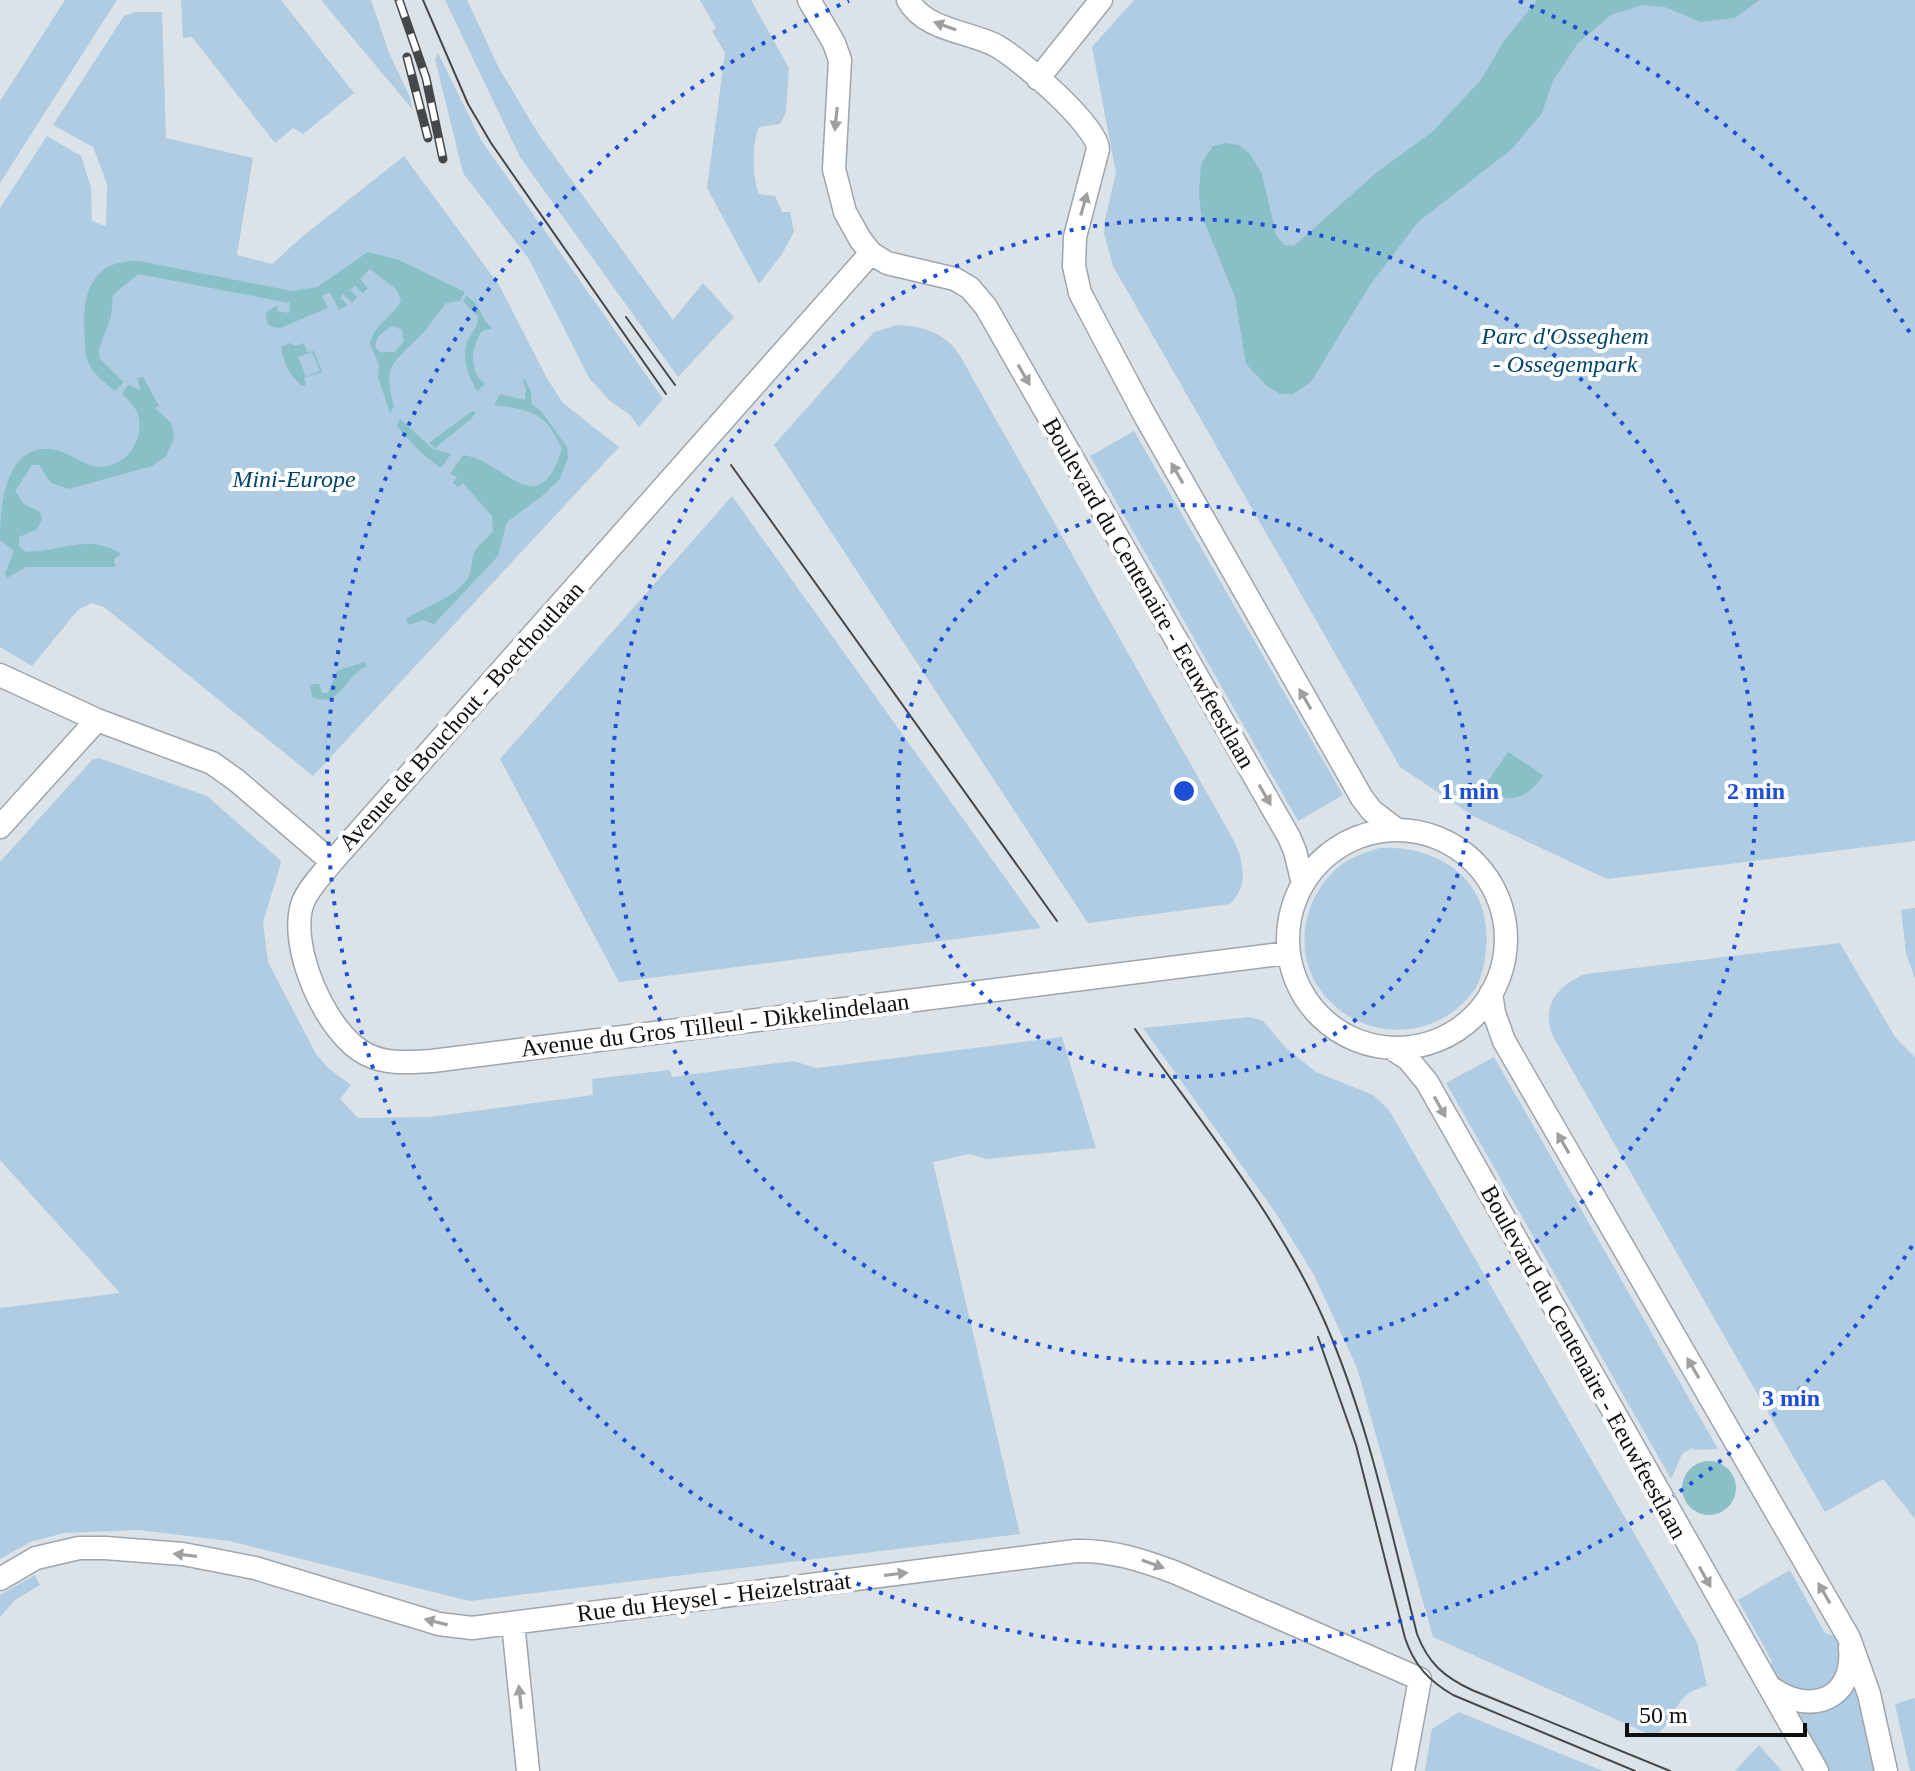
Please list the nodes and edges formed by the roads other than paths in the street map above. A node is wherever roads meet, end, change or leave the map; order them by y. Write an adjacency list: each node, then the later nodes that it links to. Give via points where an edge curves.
1 (809, 0): 5 (street, one-way to 5, via 834,43 841,67 834,169 845,212)
2 (908, 0): 4 (street, one-way to 2, via 996,45 928,20)
3 (1101, 0): 4 (street)
4 (1038, 79): 9 (street, one-way to 4, via 1362,798 1100,335 1074,266 1075,237 1098,141)
5 (871, 253): 10 (street, Avenue de Bouchout - Boechoutlaan); 11 (street, Boulevard du Centenaire - Eeuwfeestlaan, one-way to 11, via 903,268 955,279 986,307 1289,837)
6 (0, 675): 7 (street, Avenue de Bouchout - Boechoutlaan)
7 (97, 720): 8 (street); 10 (street, Avenue de Bouchout - Boechoutlaan, via 212,763)
8 (0, 827)
9 (1397, 830): 11 (street, via 1343,844); 13 (street, via 1451,844 1493,887 1506,939 1500,976)
10 (332, 862): 12 (street, Avenue du Gros Tilleul - Dikkelindelaan, via 302,904 299,933 306,968 343,1038 392,1063)
11 (1303, 884): 12 (street, via 1290,917)
12 (1288, 953): 14 (street, via 1299,989 1322,1019 1354,1040)
13 (1491, 993): 14 (street, via 1480,1010 1449,1035); 17 (street, one-way to 13, via 1508,1048)
14 (1391, 1048): 18 (street, Boulevard du Centenaire - Eeuwfeestlaan, one-way to 18, via 1427,1082)
15 (0, 1579): 16 (street, Rue du Heysel - Heizelstraat, one-way to 15, via 446,1626 231,1562 183,1554 105,1548 57,1552)
16 (513, 1623): 19 (street, one-way to 16); 20 (street, Rue du Heysel - Heizelstraat, one-way to 20, via 1089,1551 1128,1556 1420,1679)
17 (1849, 1638): 18 (street, via 1845,1681 1824,1699 1793,1701); 22 (street, via 1869,1694)
18 (1765, 1684): 21 (street, Boulevard du Centenaire - Eeuwfeestlaan)
19 (528, 1771)
20 (1403, 1771)
21 (1817, 1771)
22 (1886, 1771)

